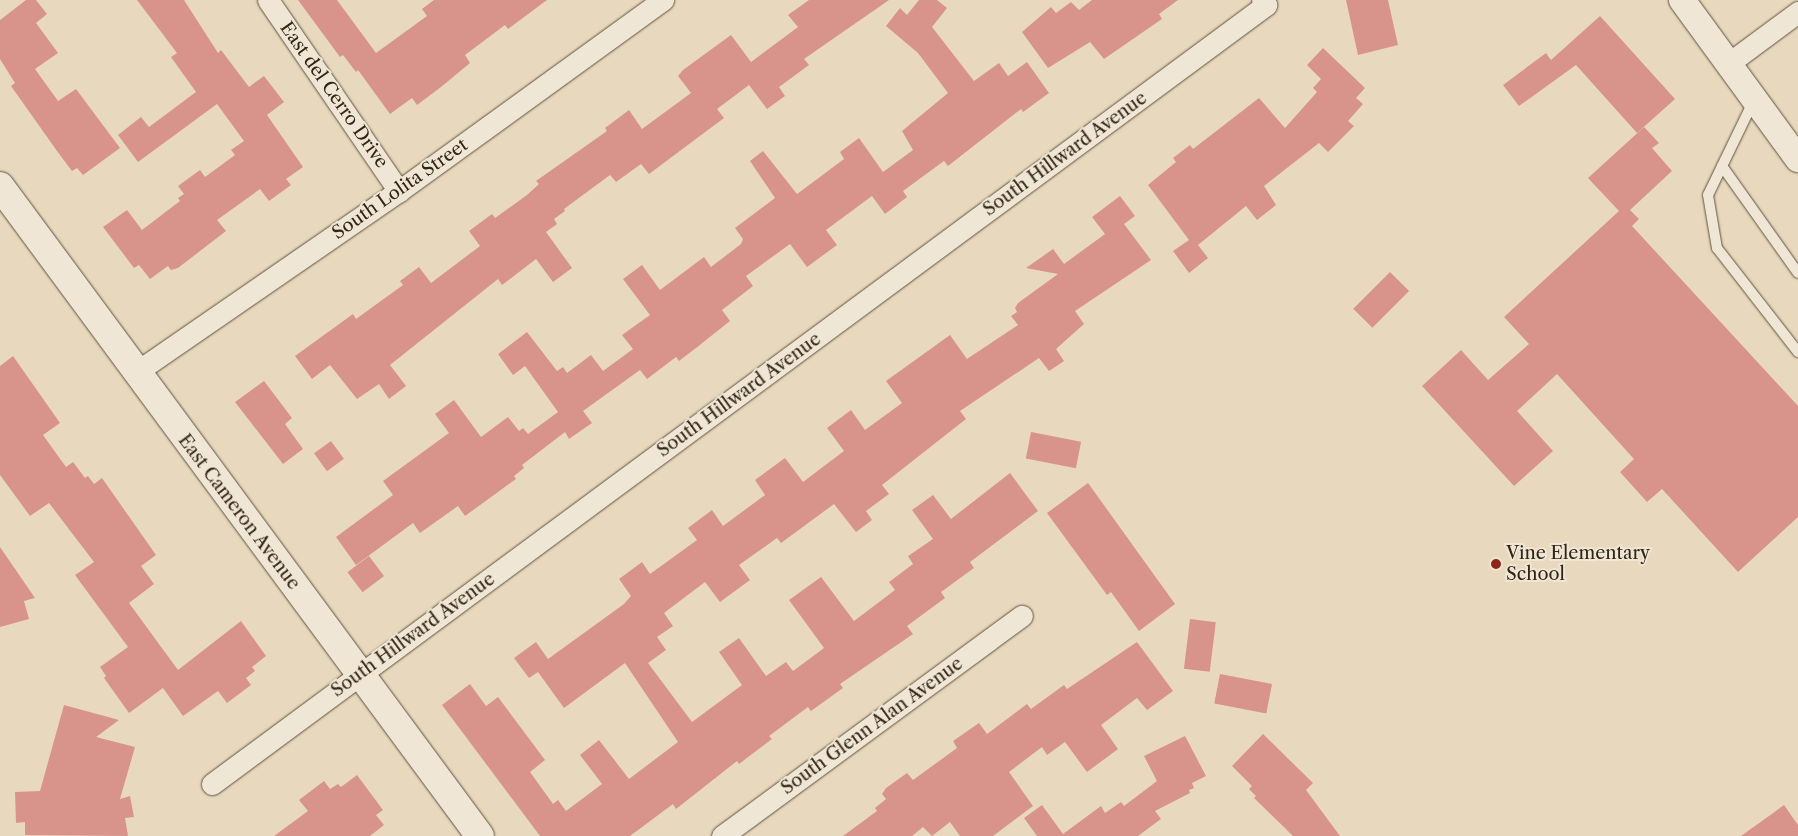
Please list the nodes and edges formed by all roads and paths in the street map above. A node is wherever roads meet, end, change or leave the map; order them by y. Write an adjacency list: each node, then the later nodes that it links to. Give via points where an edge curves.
1 (268, 0): 11 (street, East del Cerro Drive)
2 (663, 0): 11 (street, South Lolita Street)
3 (1682, 0): 6 (street)
4 (1264, 2): 16 (street, South Hillward Avenue)
5 (1798, 12): 6 (street)
6 (1728, 63): 7 (street)
7 (1755, 99): 8 (street); 9 (lane)
8 (1798, 159)
9 (1722, 166): 12 (lane); 13 (lane, via 1708,195 1717,248)
10 (0, 186): 14 (main road, East Cameron Avenue)
11 (399, 191): 14 (street, South Lolita Street)
12 (1798, 273)
13 (1798, 352)
14 (135, 373): 16 (main road, East Cameron Avenue)
15 (1022, 616): 19 (street, South Glenn Alan Avenue)
16 (360, 675): 17 (street, South Hillward Avenue); 18 (main road, East Cameron Avenue)
17 (212, 784)
18 (480, 836)
19 (722, 836)

